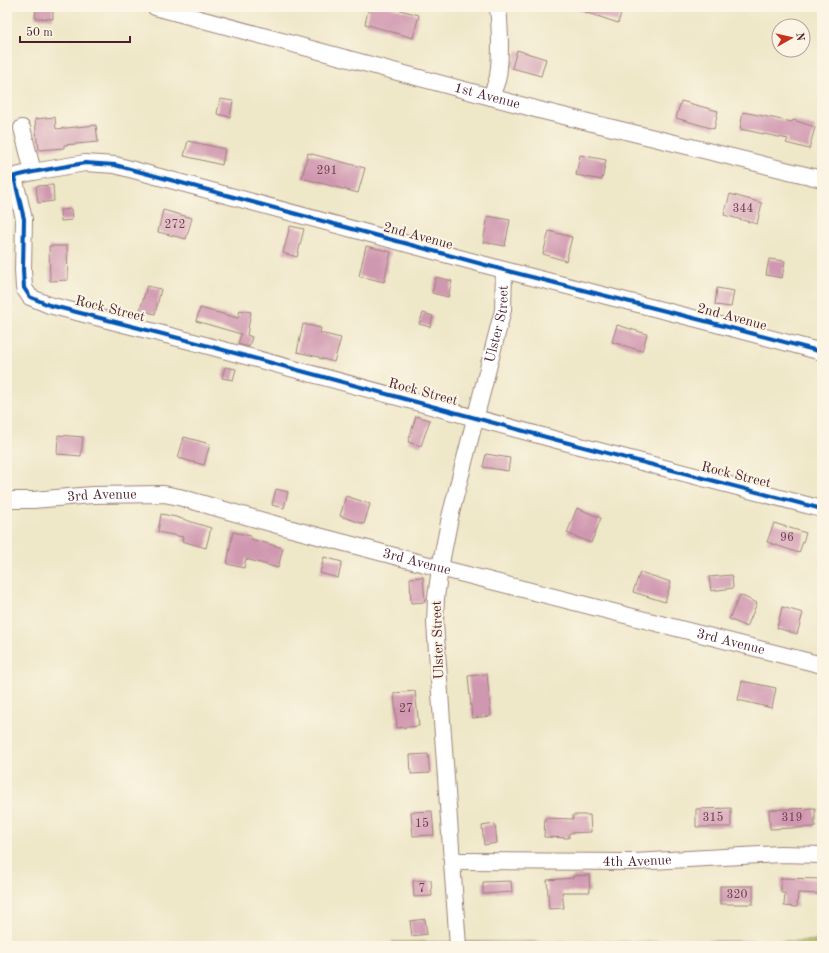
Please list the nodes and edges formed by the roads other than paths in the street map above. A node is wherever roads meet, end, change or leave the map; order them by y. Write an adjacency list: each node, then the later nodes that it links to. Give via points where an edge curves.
1 (155, 7): 3 (street, 1st Avenue)
2 (498, 7): 3 (street, via 498,77)
3 (491, 97): 7 (street, 1st Avenue)
4 (22, 128): 5 (street)
5 (33, 172): 6 (street, 2nd Avenue); 8 (street, 2nd Avenue, via 85,163 115,165)
6 (10, 178): 10 (street, Rock Street, via 24,219 24,288 30,297 49,305)
7 (822, 179)
8 (504, 270): 9 (street, 2nd Avenue); 10 (street, Ulster Street, via 503,310)
9 (822, 352)
10 (475, 418): 12 (street, Rock Street); 13 (street, Ulster Street)
11 (7, 500): 13 (street, 3rd Avenue, via 164,494)
12 (822, 509)
13 (440, 568): 14 (street, 3rd Avenue); 16 (street, Ulster Street, via 435,623)
14 (822, 665)
15 (822, 855): 16 (street, 4th Avenue, via 780,854 634,862)
16 (453, 861): 17 (street, Ulster Street)
17 (458, 946)

